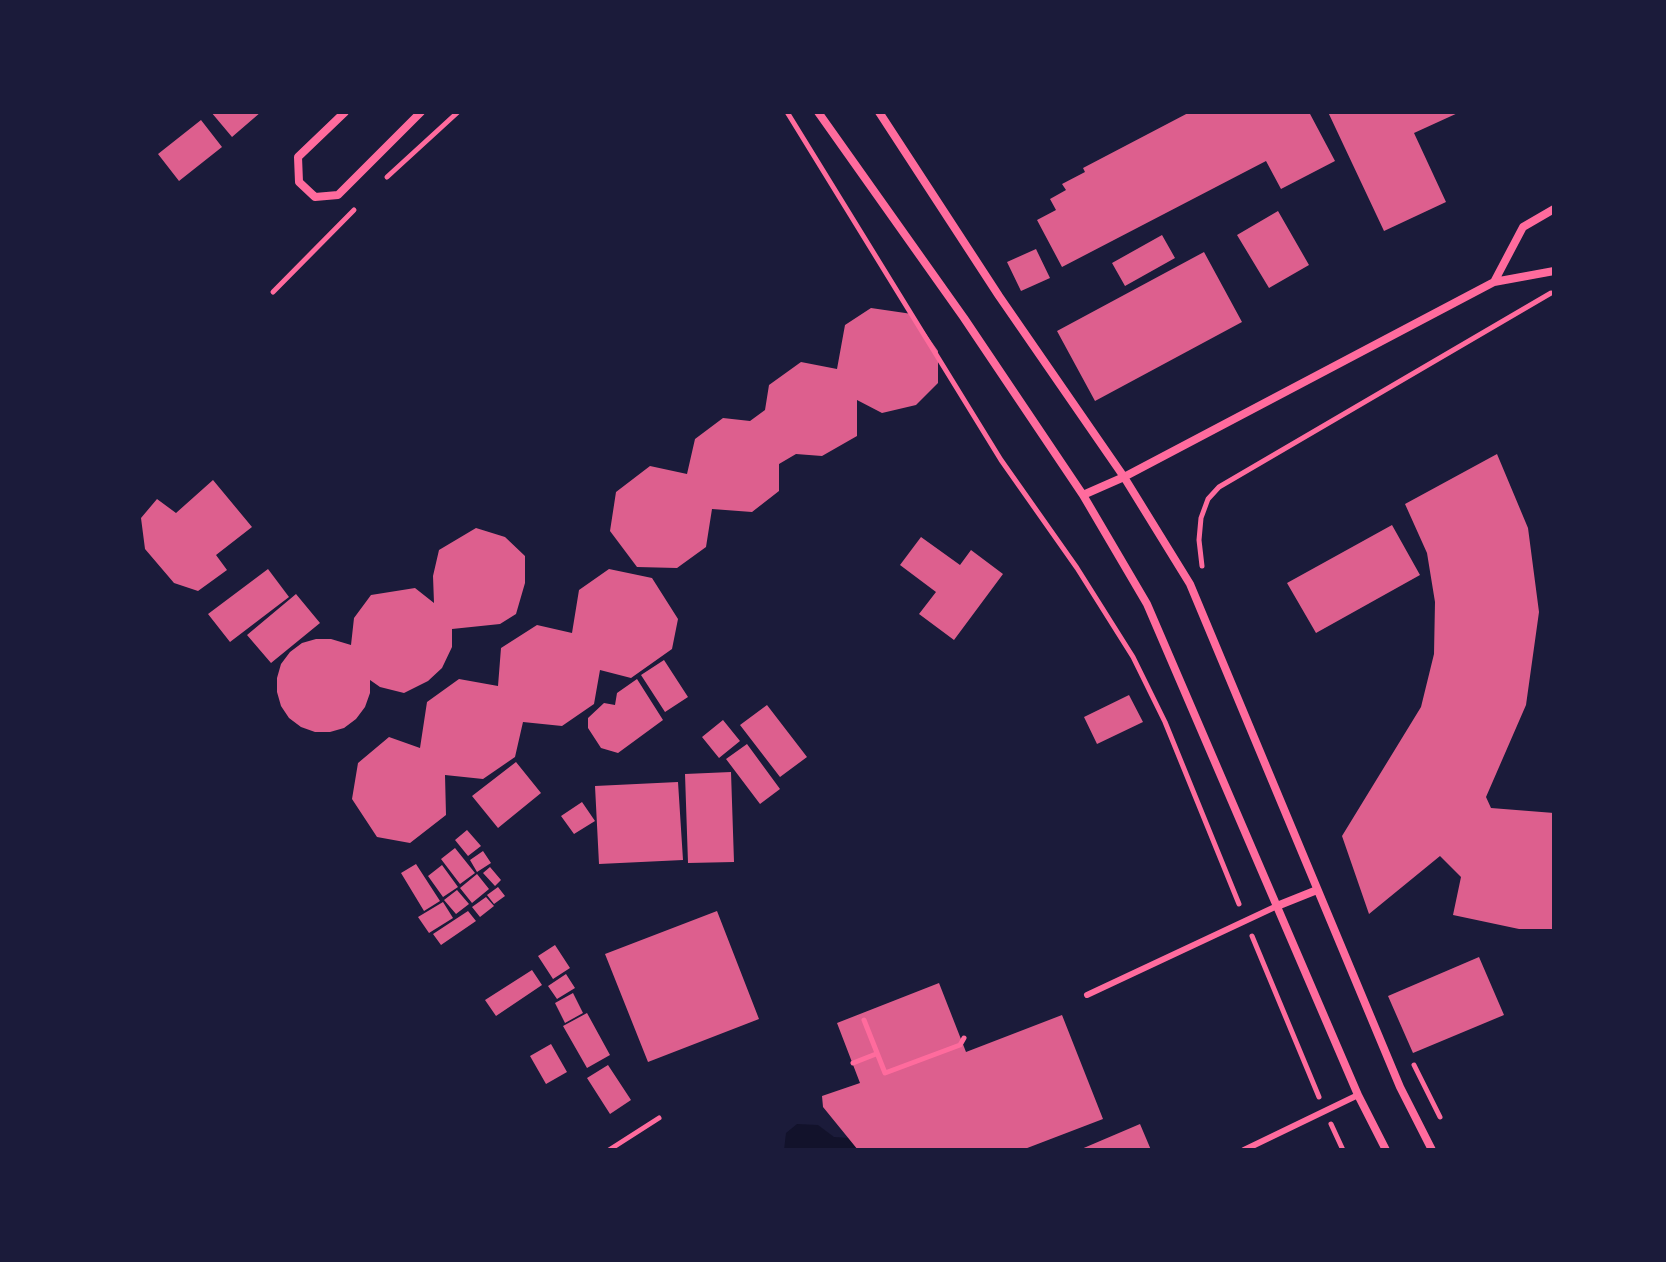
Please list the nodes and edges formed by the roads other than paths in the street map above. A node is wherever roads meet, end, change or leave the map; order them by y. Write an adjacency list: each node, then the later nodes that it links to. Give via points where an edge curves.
1 (345, 112): 2 (street, via 298,157 299,182 315,197 338,195)
2 (421, 112)
3 (818, 112): 9 (street)
4 (879, 112): 8 (street)
5 (1554, 209): 7 (street, via 1523,227)
6 (1554, 271): 7 (street)
7 (1494, 282): 8 (street)
8 (1124, 477): 9 (street); 10 (street, via 1190,584)
9 (1083, 495): 11 (street, via 1147,604)
10 (1317, 890): 11 (street); 16 (street)
11 (1277, 906): 12 (lane); 13 (street)
12 (1087, 995)
13 (1358, 1095): 14 (lane); 15 (street)
14 (1244, 1150)
15 (1386, 1150)
16 (1432, 1150)

